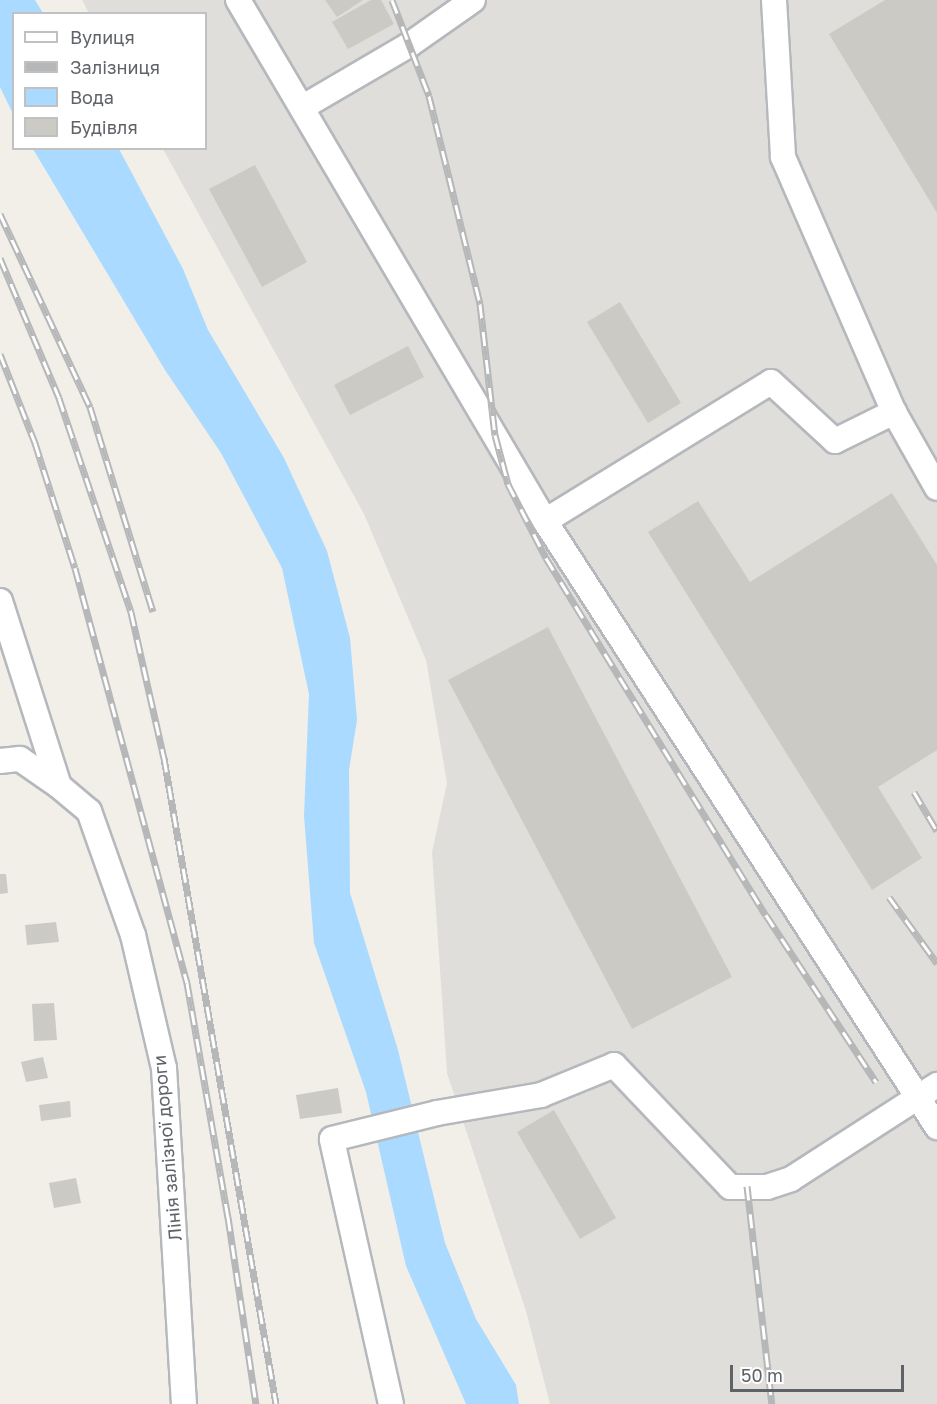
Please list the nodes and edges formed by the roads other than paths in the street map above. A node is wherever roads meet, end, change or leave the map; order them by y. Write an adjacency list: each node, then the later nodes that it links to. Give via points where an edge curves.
1 (238, 0): 5 (street)
2 (473, 0): 4 (street)
3 (774, 0): 6 (street, via 783,157)
4 (440, 9): 5 (street, via 409,45)
5 (303, 108): 8 (street)
6 (894, 412): 7 (street); 8 (street, via 835,441 771,382)
7 (937, 488)
8 (545, 521): 12 (street)
9 (0, 601): 11 (street)
10 (0, 761): 11 (street, Лінія залізної дороги, via 20,759)
11 (59, 786): 14 (street, Лінія залізної дороги, via 89,812 132,935 164,1068)
12 (928, 1091): 13 (street); 15 (street, via 791,1179 767,1187 730,1187 614,1065 540,1095 437,1113 332,1139)
13 (937, 1127)
14 (184, 1404)
15 (392, 1404)

